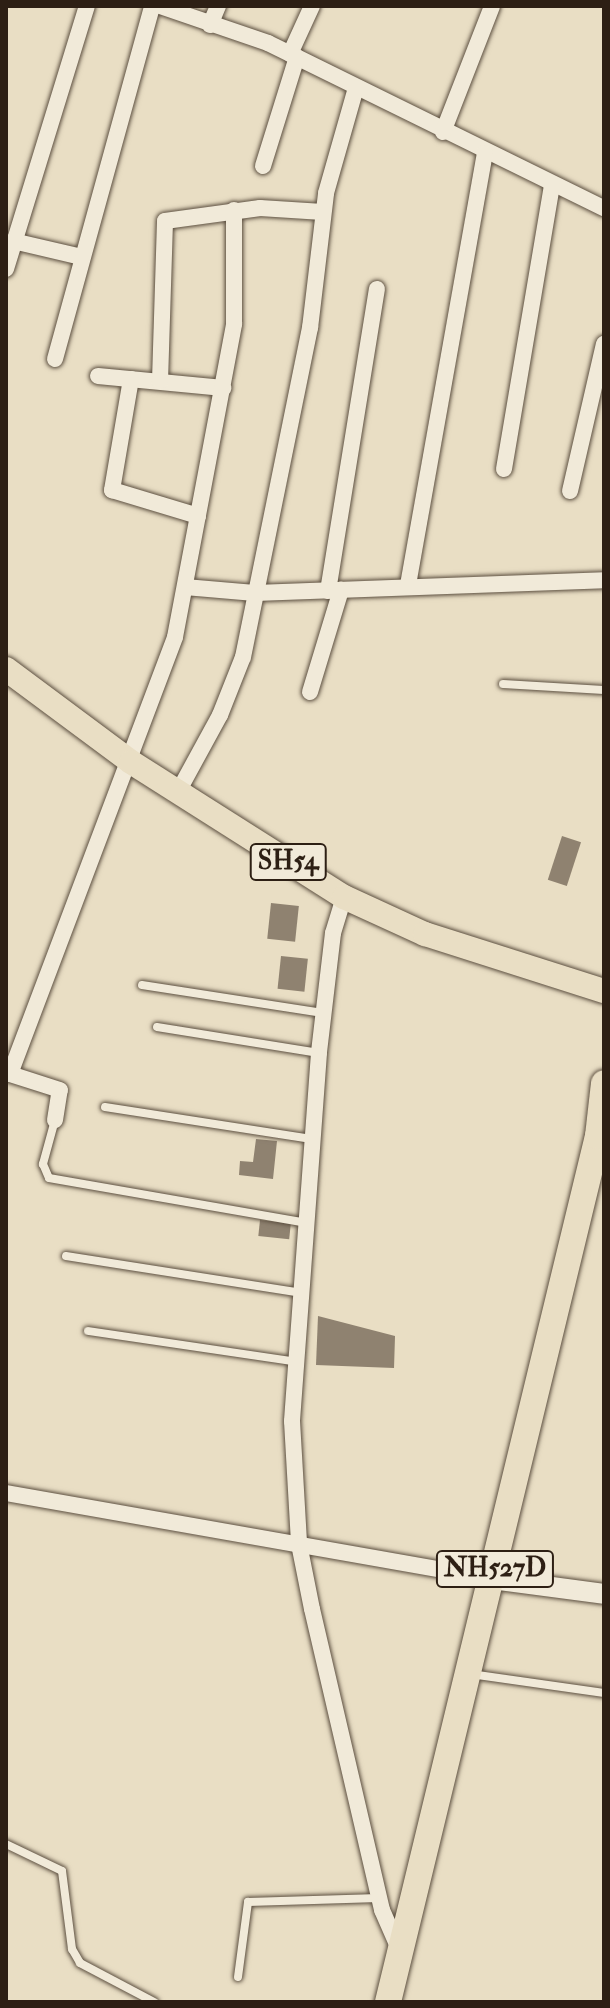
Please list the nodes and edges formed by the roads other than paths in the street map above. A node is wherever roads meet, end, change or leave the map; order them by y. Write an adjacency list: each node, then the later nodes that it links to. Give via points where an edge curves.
1 (87, 6): 17 (street)
2 (152, 6): 18 (street)
3 (160, 6): 7 (street)
4 (218, 6): 7 (street)
5 (312, 6): 8 (street)
6 (492, 6): 10 (street)
7 (210, 25): 8 (street)
8 (294, 56): 9 (street); 12 (street)
9 (356, 88): 10 (street); 16 (street)
10 (443, 132): 11 (street)
11 (485, 154): 13 (street); 31 (street)
12 (263, 166)
13 (552, 184): 14 (street); 27 (street)
14 (604, 208)
15 (234, 210): 16 (street); 25 (street, via 174,216 163,224); 26 (street, via 236,294)
16 (323, 212): 34 (street, via 310,328)
17 (13, 241): 18 (street); 19 (street)
18 (82, 257): 22 (street)
19 (6, 269)
20 (377, 289): 33 (street)
21 (604, 344): 28 (street)
22 (55, 359)
23 (98, 376): 24 (street)
24 (131, 379): 25 (street); 29 (street, via 112,490)
25 (160, 381): 26 (street)
26 (223, 388): 29 (street)
27 (504, 469)
28 (570, 491)
29 (198, 516): 32 (street)
30 (604, 580): 31 (street)
31 (408, 585): 33 (street)
32 (185, 587): 34 (street); 39 (street, via 163,677)
33 (334, 590): 34 (street); 38 (street)
34 (255, 593): 40 (street, via 233,689)
35 (9, 678): 39 (main road, SH54)
36 (503, 684): 37 (lane)
37 (604, 690)
38 (310, 692)
39 (131, 762): 40 (main road, SH54); 49 (street, via 10,1074 60,1090)
40 (178, 792): 41 (main road, SH54)
41 (344, 897): 43 (main road, SH54, via 425,934); 44 (street, via 333,933)
42 (142, 985): 44 (lane)
43 (604, 991)
44 (323, 1013): 46 (street)
45 (157, 1027): 46 (lane)
46 (319, 1053): 51 (street)
47 (604, 1083): 50 (highway, NH527D)
48 (105, 1107): 51 (lane)
49 (55, 1120): 52 (lane, via 43,1164 49,1178)
50 (601, 1131): 59 (highway, NH527D)
51 (312, 1139): 52 (street)
52 (308, 1223): 54 (street)
53 (66, 1256): 54 (lane)
54 (302, 1293): 56 (street)
55 (88, 1331): 56 (lane)
56 (297, 1362): 58 (street, via 292,1421)
57 (6, 1493): 58 (street)
58 (299, 1544): 59 (street); 64 (street)
59 (492, 1579): 60 (street); 61 (highway, NH527D)
60 (604, 1594)
61 (470, 1674): 62 (lane); 65 (highway, NH527D)
62 (604, 1693)
63 (6, 1844): 67 (lane, via 62,1871 72,1949 80,1963)
64 (379, 1898): 65 (street); 66 (lane, via 248,1902)
65 (401, 1952): 68 (highway, NH527D)
66 (238, 1977)
67 (154, 2002)
68 (388, 2002)

